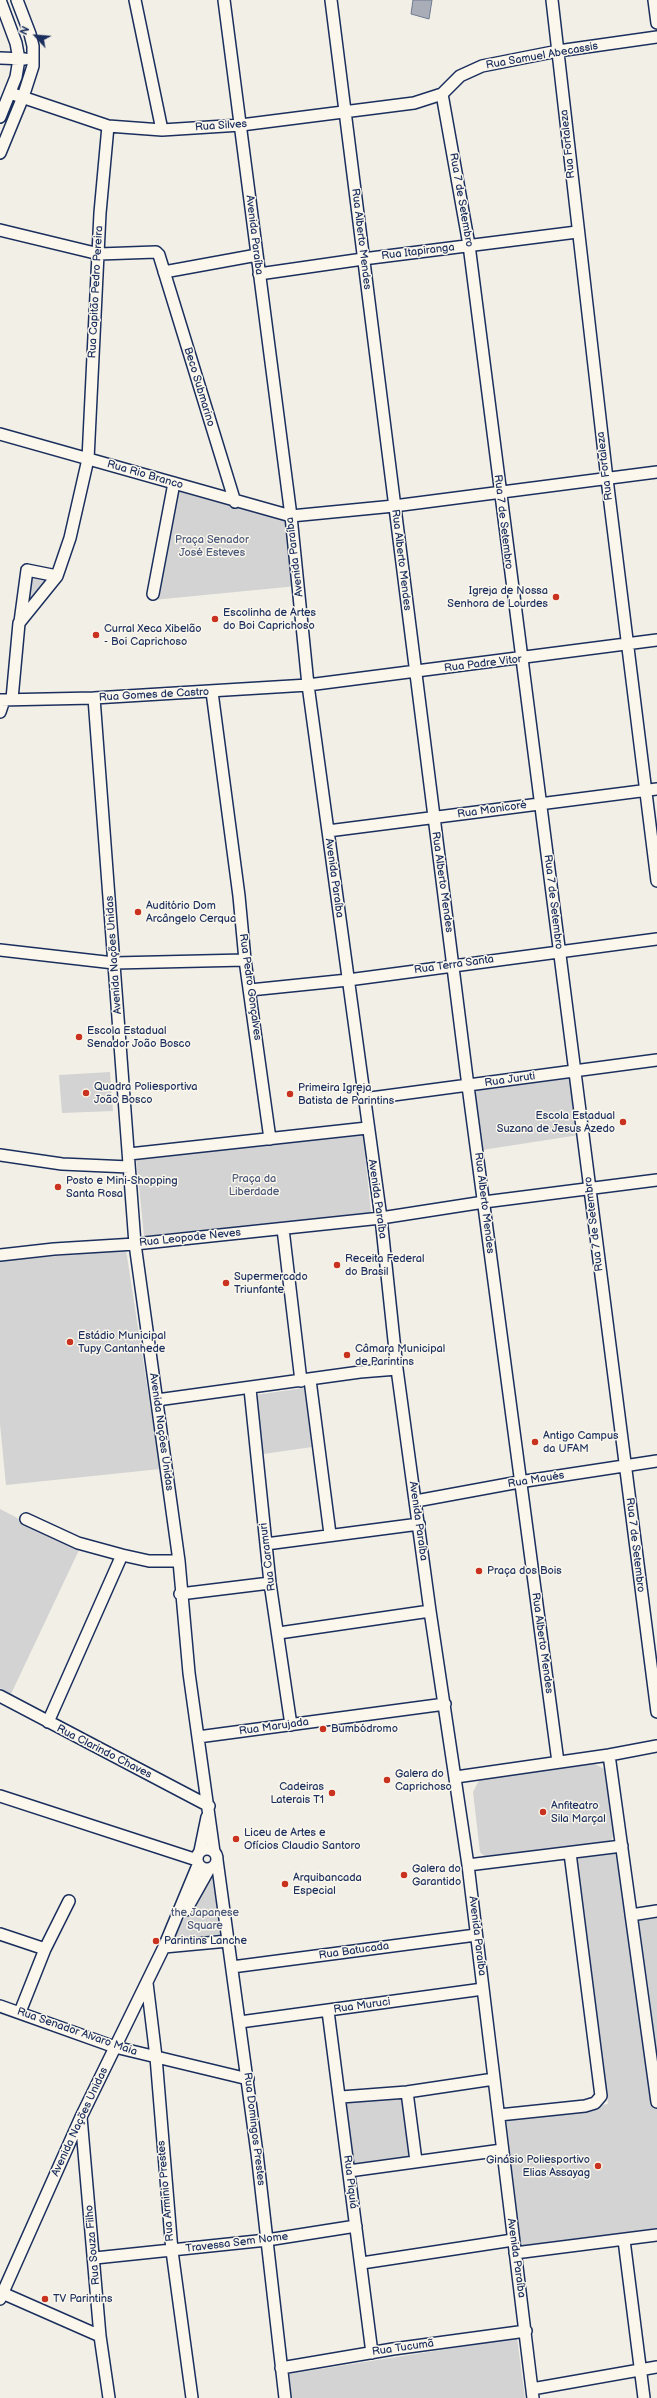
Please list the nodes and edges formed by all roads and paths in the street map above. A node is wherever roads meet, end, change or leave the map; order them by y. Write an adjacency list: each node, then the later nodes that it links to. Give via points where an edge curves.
1 (0, 0): 13 (street, via 16,43)
2 (17, 0): 12 (street, via 30,34)
3 (135, 0): 21 (street)
4 (224, 0): 19 (street, Avenida Paraíba)
5 (331, 0): 17 (street, Rua Alberto Mendes)
6 (552, 0): 10 (street, Rua Fortaleza)
7 (654, 0): 8 (street)
8 (657, 23)
9 (657, 37): 10 (street, Rua Samuel Abecassis)
10 (558, 51): 15 (street, Rua Samuel Abecassis, via 474,69 460,76); 24 (street, Rua Fortaleza)
11 (0, 58): 13 (street)
12 (34, 58): 13 (street); 16 (street)
13 (19, 59): 14 (street)
14 (10, 93): 16 (street, Rua Silves); 18 (street)
15 (439, 95): 17 (street, Rua Silves, via 405,104); 25 (street, Rua 7 de Setembro)
16 (23, 98): 20 (street, Rua Silves); 22 (street)
17 (344, 112): 19 (street, Rua Silves); 28 (street, Rua Alberto Mendes)
18 (0, 117)
19 (241, 125): 21 (street, Rua Silves); 27 (street, Avenida Paraíba)
20 (108, 126): 21 (street, Rua Silves); 26 (street, Rua Capitão Pedro Pereira)
21 (162, 130)
22 (0, 153)
23 (0, 230): 26 (street, Beco Submarino)
24 (577, 232): 25 (street, Rua Itapiranga); 34 (street, Rua Fortaleza)
25 (469, 245): 28 (street, Rua Itapiranga); 36 (street, Rua 7 de Setembro)
26 (98, 254): 29 (street, Beco Submarino, via 156,252 162,258); 32 (street, Rua Capitão Pedro Pereira)
27 (257, 255): 29 (street); 30 (street, Avenida Paraíba)
28 (363, 259): 30 (street, Rua Itapiranga); 38 (street, Rua Alberto Mendes)
29 (164, 272): 37 (street, Beco Submarino)
30 (259, 274): 39 (street, Avenida Paraíba)
31 (0, 434): 32 (street, Rua Rio Branco)
32 (88, 459): 35 (street, Rua Rio Branco); 40 (street, Rua Capitão Pedro Pereira, via 70,538)
33 (657, 472): 34 (street, Rua Rio Branco)
34 (607, 479): 36 (street, Rua Rio Branco); 44 (street, Rua Fortaleza)
35 (174, 483): 37 (street, Rua Rio Branco); 41 (street)
36 (500, 492): 38 (street, Rua Rio Branco); 45 (street, Rua 7 de Setembro)
37 (235, 502): 39 (street, Rua Rio Branco)
38 (394, 506): 39 (street, Rua Rio Branco); 46 (street, Rua Alberto Mendes)
39 (291, 516): 47 (street, Avenida Paraíba)
40 (57, 576): 42 (street); 42 (street, via 31,570 26,572)
41 (153, 594)
42 (19, 623): 50 (street)
43 (657, 640): 44 (street, Rua Padre Vitor)
44 (626, 644): 45 (street, Rua Padre Vitor); 53 (street, Rua Fortaleza)
45 (521, 659): 46 (street, Rua Padre Vitor); 54 (street, Rua 7 de Setembro)
46 (415, 673): 47 (street, Rua Padre Vitor); 55 (street, Rua Alberto Mendes)
47 (308, 685): 48 (street, Rua Gomes de Castro); 56 (street, Avenida Paraíba)
48 (212, 692): 49 (street, Rua Gomes de Castro); 61 (street, Rua Pedro Gonçalves)
49 (94, 698): 50 (street, Rua Gomes de Castro); 62 (street, Avenida Nações Unidas)
50 (5, 699): 51 (street)
51 (0, 712)
52 (657, 789): 53 (street, Rua Manicoré)
53 (645, 790): 54 (street, Rua Manicoré); 57 (street, Rua Fortaleza)
54 (541, 803): 55 (street, Rua Manicoré); 60 (street, Rua 7 de Setembro)
55 (434, 818): 56 (street, Rua Manicoré); 63 (street, Rua Alberto Mendes)
56 (328, 831): 64 (street, Avenida Paraíba)
57 (657, 881)
58 (657, 939): 60 (street, Rua Terra Santa)
59 (0, 950): 62 (street)
60 (559, 951): 63 (street, Rua Terra Santa); 67 (street, Rua 7 de Setembro)
61 (245, 960): 62 (street); 65 (street, Rua Pedro Gonçalves)
62 (114, 963): 72 (street, Avenida Nações Unidas)
63 (453, 964): 64 (street, Rua Terra Santa); 68 (street, Rua Alberto Mendes)
64 (348, 980): 65 (street, Rua Terra Santa); 69 (street, Avenida Paraíba)
65 (250, 990): 71 (street, Rua Pedro Gonçalves)
66 (657, 1060): 67 (street, Rua Juruti)
67 (574, 1071): 68 (street, Rua Juruti); 76 (street, Rua 7 de Setembro)
68 (468, 1086): 69 (street, Rua Juruti); 77 (street, Rua Alberto Mendes)
69 (363, 1099): 70 (street, Avenida Paraíba)
70 (368, 1128): 71 (street); 78 (street, Avenida Paraíba)
71 (270, 1139): 72 (street)
72 (129, 1154): 74 (street, Avenida Nações Unidas)
73 (0, 1155): 74 (street, via 62,1164)
74 (129, 1167): 80 (street, Avenida Nações Unidas)
75 (657, 1180): 76 (street, Rua Leopode Neves)
76 (590, 1190): 77 (street, Rua Leopode Neves); 87 (street, Rua 7 de Setembro)
77 (484, 1202): 78 (street, Rua Leopode Neves); 88 (street, Rua Alberto Mendes)
78 (380, 1218): 79 (street, Rua Leopode Neves); 82 (street, Avenida Paraíba)
79 (283, 1229): 80 (street, Rua Leopode Neves); 83 (street)
80 (135, 1244): 81 (street, Rua Leopode Neves, via 54,1248); 85 (street, Avenida Nações Unidas)
81 (0, 1255)
82 (397, 1369): 83 (street); 89 (street, Avenida Paraíba)
83 (305, 1380): 84 (street); 92 (street)
84 (250, 1389): 85 (street); 93 (street, Rua Caramuri)
85 (157, 1400): 95 (street, Avenida Nações Unidas)
86 (657, 1461): 87 (street, Rua Maués)
87 (625, 1467): 88 (street, Rua Maués); 102 (street, Rua 7 de Setembro)
88 (519, 1482): 89 (street, Rua Maués); 108 (street, Rua Alberto Mendes)
89 (416, 1501): 91 (street, Avenida Paraíba)
90 (26, 1519): 94 (street, via 78,1542)
91 (419, 1524): 92 (street); 98 (street, Avenida Paraíba)
92 (330, 1534): 93 (street)
93 (266, 1544): 96 (street, Rua Caramuri)
94 (122, 1555): 95 (street, via 149,1561); 103 (street)
95 (179, 1561): 97 (street, Avenida Nações Unidas)
96 (270, 1583): 97 (street); 99 (street, Rua Caramuri)
97 (180, 1594): 105 (street, Avenida Nações Unidas)
98 (430, 1612): 99 (street); 101 (street, Avenida Paraíba)
99 (279, 1633): 104 (street, Rua Caramuri)
100 (0, 1696): 103 (street, Rua Clarindo Chaves)
101 (445, 1704): 104 (street, Rua Marujada); 109 (street, Avenida Paraíba)
102 (657, 1712)
103 (48, 1722): 111 (street, Rua Clarindo Chaves)
104 (291, 1725): 105 (street, Rua Marujada)
105 (198, 1737): 111 (street, Avenida Nações Unidas)
106 (657, 1746): 107 (street)
107 (609, 1756): 108 (street); 112 (street)
108 (558, 1762): 109 (street)
109 (456, 1777): 116 (street, Avenida Paraíba)
110 (0, 1796): 115 (street)
111 (209, 1806): 114 (street, Avenida Nações Unidas); 115 (street, Avenida Nações Unidas)
112 (622, 1846): 113 (street); 120 (street)
113 (570, 1853): 116 (street); 140 (street, via 601,2096 595,2103 585,2106)
114 (215, 1856): 115 (street, via 208,1849); 117 (street, Avenida Nações Unidas, via 214,1866); 123 (street, Rua Domingos Prestes)
115 (198, 1859): 117 (street, via 203,1869); 124 (street, Avenida Nações Unidas)
116 (468, 1864): 122 (street, Avenida Paraíba)
117 (209, 1869): 124 (street, Avenida Nações Unidas)
118 (70, 1902): 125 (street)
119 (657, 1911): 120 (street)
120 (631, 1915): 139 (street)
121 (0, 1934): 125 (street)
122 (476, 1935): 126 (street, Rua Batucada); 128 (street, Avenida Paraíba)
123 (228, 1941): 124 (street); 126 (street, Rua Domingos Prestes)
124 (164, 1947): 127 (street, Avenida Nações Unidas)
125 (46, 1949): 131 (street)
126 (232, 1967): 132 (street, Rua Domingos Prestes)
127 (147, 1983): 133 (street, Avenida Nações Unidas); 134 (street, Rua Arminio Prestes)
128 (483, 1989): 130 (street, Rua Muruci); 136 (street, Avenida Paraíba)
129 (0, 2006): 131 (street, Rua Senador Alvaro Maia)
130 (328, 2011): 132 (street, Rua Muruci); 138 (street, Rua Piquiá)
131 (20, 2012): 133 (street, Rua Senador Alvaro Maia)
132 (240, 2022): 135 (street, Rua Domingos Prestes)
133 (115, 2047): 134 (street, Rua Senador Alvaro Maia); 141 (street, Avenida Nações Unidas)
134 (156, 2057): 135 (street, Rua Senador Alvaro Maia); 150 (street, Rua Arminio Prestes)
135 (248, 2079): 147 (street, Rua Domingos Prestes)
136 (494, 2079): 137 (street); 140 (street, Avenida Paraíba)
137 (407, 2092): 138 (street); 143 (street)
138 (341, 2097): 144 (street, Rua Piquiá)
139 (657, 2102)
140 (499, 2116): 142 (street, Avenida Paraíba)
141 (81, 2117): 152 (street, Rua Souza Filho); 154 (street, Avenida Nações Unidas)
142 (502, 2150): 143 (street); 148 (street, Avenida Paraíba)
143 (416, 2161): 144 (street)
144 (349, 2170): 145 (street, Rua Piquiá)
145 (356, 2226): 147 (street, Travessa Sem Nome); 153 (street, Rua Piquiá)
146 (657, 2234): 149 (street)
147 (267, 2240): 150 (street, Travessa Sem Nome); 159 (street, Rua Domingos Prestes)
148 (513, 2240): 151 (street, Avenida Paraíba); 153 (street)
149 (624, 2240): 151 (street); 160 (street)
150 (172, 2251): 152 (street, Travessa Sem Nome); 163 (street, Rua Arminio Prestes)
151 (516, 2254): 155 (street, Avenida Paraíba)
152 (95, 2258): 156 (street, Rua Souza Filho)
153 (362, 2263): 157 (street, Rua Piquiá)
154 (1, 2295): 156 (street)
155 (526, 2331): 157 (street, Rua Tucumã); 161 (street, Avenida Paraíba)
156 (100, 2336): 162 (street, Rua Souza Filho)
157 (372, 2353): 159 (street, Rua Tucumã)
158 (657, 2367): 160 (street)
159 (281, 2368): 164 (street, Rua Domingos Prestes)
160 (640, 2369): 161 (street); 165 (street)
161 (532, 2394)
162 (109, 2398)
163 (192, 2398)
164 (285, 2398)
165 (644, 2398)

